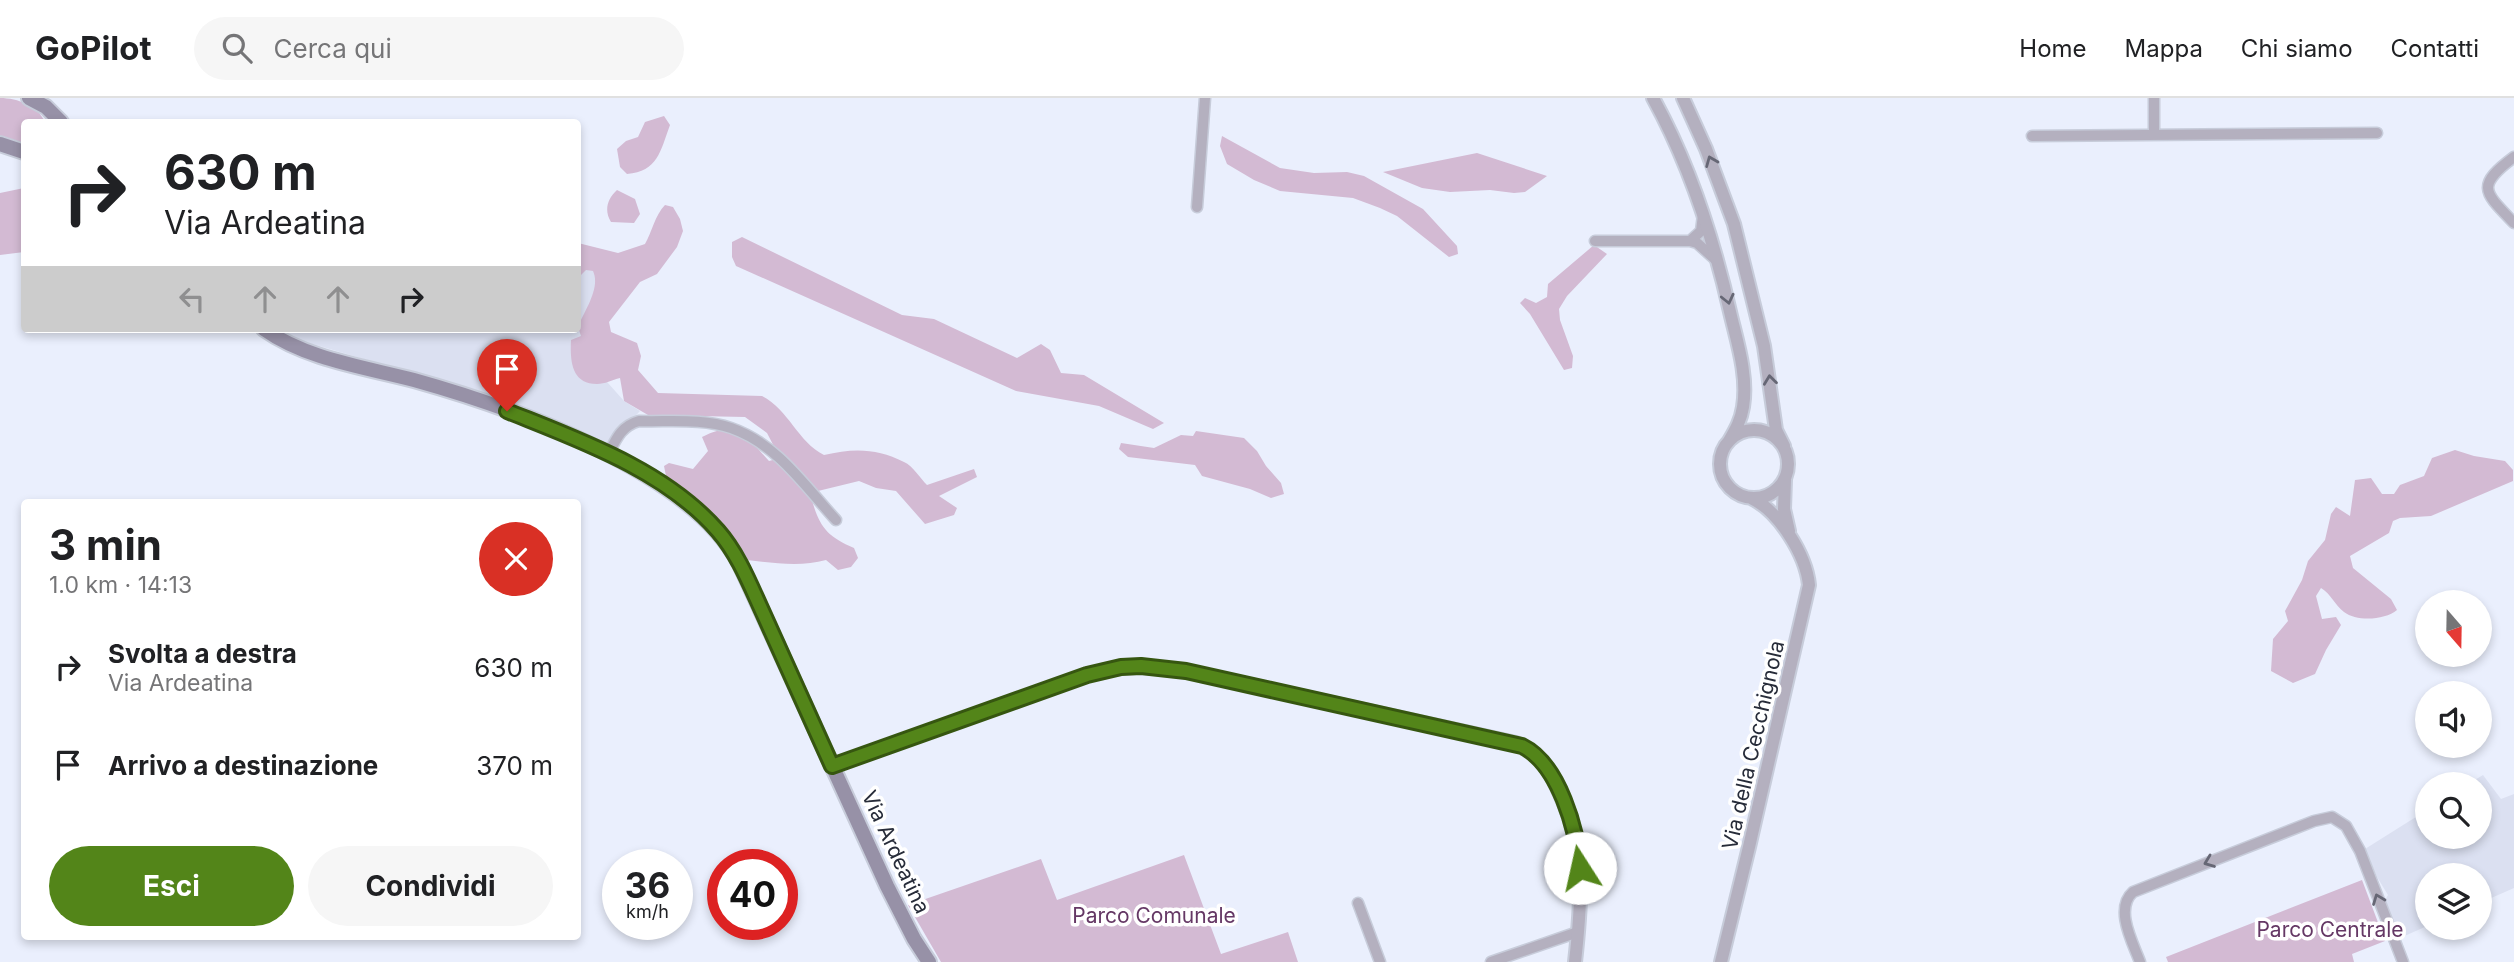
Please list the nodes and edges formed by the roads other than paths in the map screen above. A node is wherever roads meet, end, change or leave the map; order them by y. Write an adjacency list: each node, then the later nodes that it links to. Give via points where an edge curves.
1 (29, 98): 6 (main road)
2 (1205, 98): 15 (street)
3 (1653, 98): 16 (street, via 1675,139)
4 (1683, 98): 23 (street, one-way to 4, via 1776,430 1765,346 1734,224)
5 (2154, 98): 10 (street)
6 (46, 107): 7 (main road); 8 (main road)
7 (48, 119)
8 (58, 119)
9 (2377, 133): 10 (street)
10 (2154, 135): 11 (street)
11 (2032, 136)
12 (0, 144): 13 (main road)
13 (21, 149)
14 (2514, 157): 17 (street, via 2492,176 2487,187 2491,199)
15 (1197, 207)
16 (1703, 212): 19 (street, via 1701,231); 20 (street)
17 (2514, 223)
18 (1595, 241): 19 (street)
19 (1690, 241): 20 (street)
20 (1719, 264): 22 (street, one-way to 22, via 1745,386 1741,422)
21 (271, 333): 24 (main road, Via Ardeatina, via 297,347 495,406)
22 (1729, 441): 23 (street, via 1741,433 1764,431); 26 (street, via 1723,450 1721,473 1734,492)
23 (1784, 446): 25 (street, via 1788,457)
24 (608, 455): 27 (street, via 622,429 639,421 731,428 784,461); 29 (main road, Via Ardeatina, via 682,499 725,540)
25 (1785, 480): 26 (street, via 1774,492); 28 (street, Via della Cecchignola, via 1784,509)
26 (1751, 498): 28 (street, Via della Cecchignola, via 1771,513)
27 (836, 520)
28 (1791, 538): 36 (street, Via della Cecchignola, via 1808,573 1808,594)
29 (832, 766): 31 (street, via 1087,675 1141,666 1186,671 1516,743 1543,761 1565,804 1579,849); 32 (main road, Via Ardeatina, via 900,912)
30 (1359, 903): 33 (street)
31 (1578, 932): 34 (street); 35 (street)
32 (929, 962)
33 (1380, 962)
34 (1491, 962)
35 (1575, 962)
36 (1721, 962)
37 (2140, 962): 38 (street, one-way to 37, via 2360,851 2346,826 2332,817 2131,894 2125,913)
38 (2403, 962)

